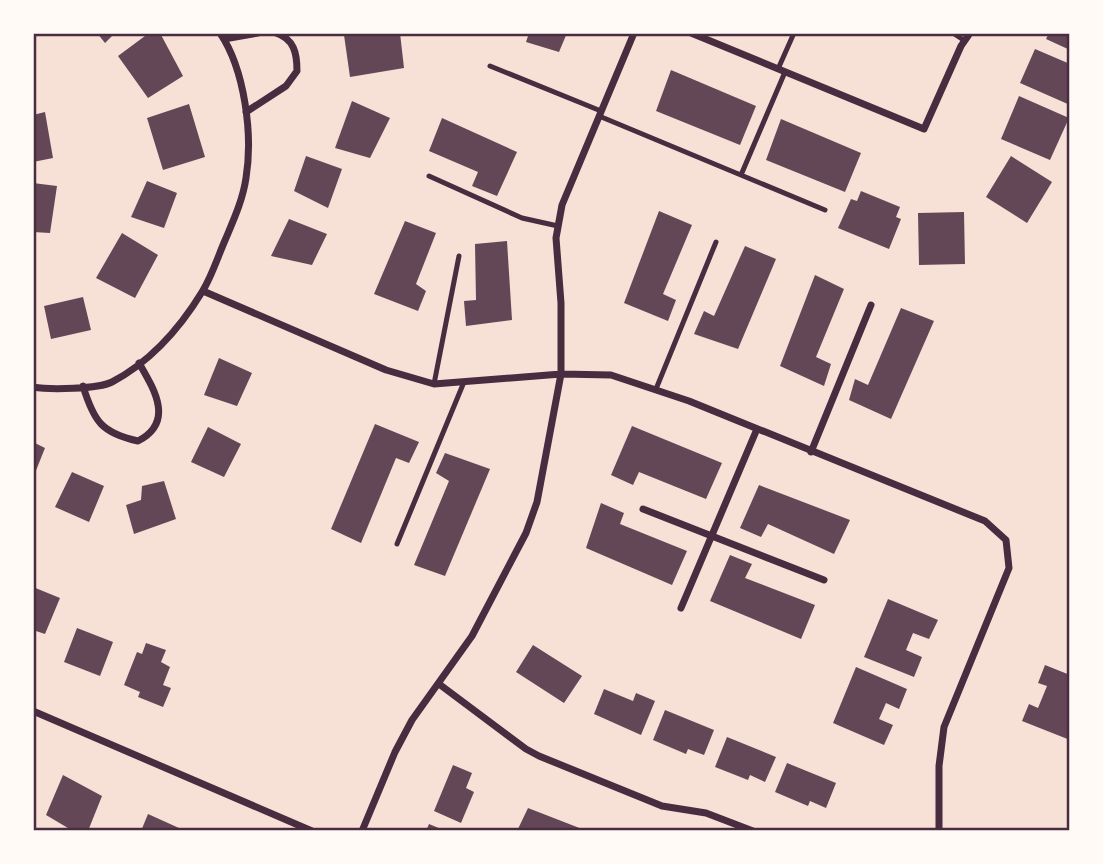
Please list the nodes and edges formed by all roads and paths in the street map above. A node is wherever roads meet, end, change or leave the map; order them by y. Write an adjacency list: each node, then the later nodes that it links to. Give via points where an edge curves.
1 (258, 33): 8 (street)
2 (276, 33): 12 (street, via 293,46 296,71 286,86)
3 (634, 33): 13 (street)
4 (691, 33): 11 (street)
5 (794, 33): 11 (lane)
6 (953, 33): 9 (lane)
7 (970, 33): 9 (street)
8 (222, 36): 12 (street)
9 (965, 41): 11 (street, via 925,129)
10 (490, 66): 13 (lane)
11 (782, 70): 15 (lane)
12 (246, 112): 20 (street, via 246,180)
13 (600, 114): 15 (lane); 17 (street, via 562,205)
14 (429, 176): 17 (lane, via 522,218)
15 (741, 176): 16 (lane)
16 (825, 210)
17 (558, 226): 23 (street)
18 (716, 242): 28 (lane)
19 (458, 256): 25 (lane)
20 (203, 291): 22 (street, via 163,345); 25 (street, via 386,370)
21 (871, 305): 30 (street)
22 (139, 362): 26 (street, via 110,383); 26 (street, via 159,409 158,422 138,441 115,436 102,427)
23 (561, 374): 24 (street); 28 (street, via 611,376); 36 (street, via 537,502 526,533 472,636)
24 (464, 382): 25 (street); 33 (lane)
25 (433, 384)
26 (83, 386): 27 (street)
27 (33, 387)
28 (656, 389): 29 (street)
29 (757, 429): 30 (street); 32 (street)
30 (811, 452): 41 (street, via 985,521 1006,540 1009,568 944,727)
31 (643, 509): 32 (street)
32 (711, 537): 34 (street); 35 (street)
33 (397, 544)
34 (824, 580)
35 (681, 608)
36 (439, 684): 39 (street, via 395,752); 40 (street, via 539,756 662,806 706,813)
37 (33, 712): 38 (street)
38 (312, 831)
39 (362, 831)
40 (753, 831)
41 (939, 831)

